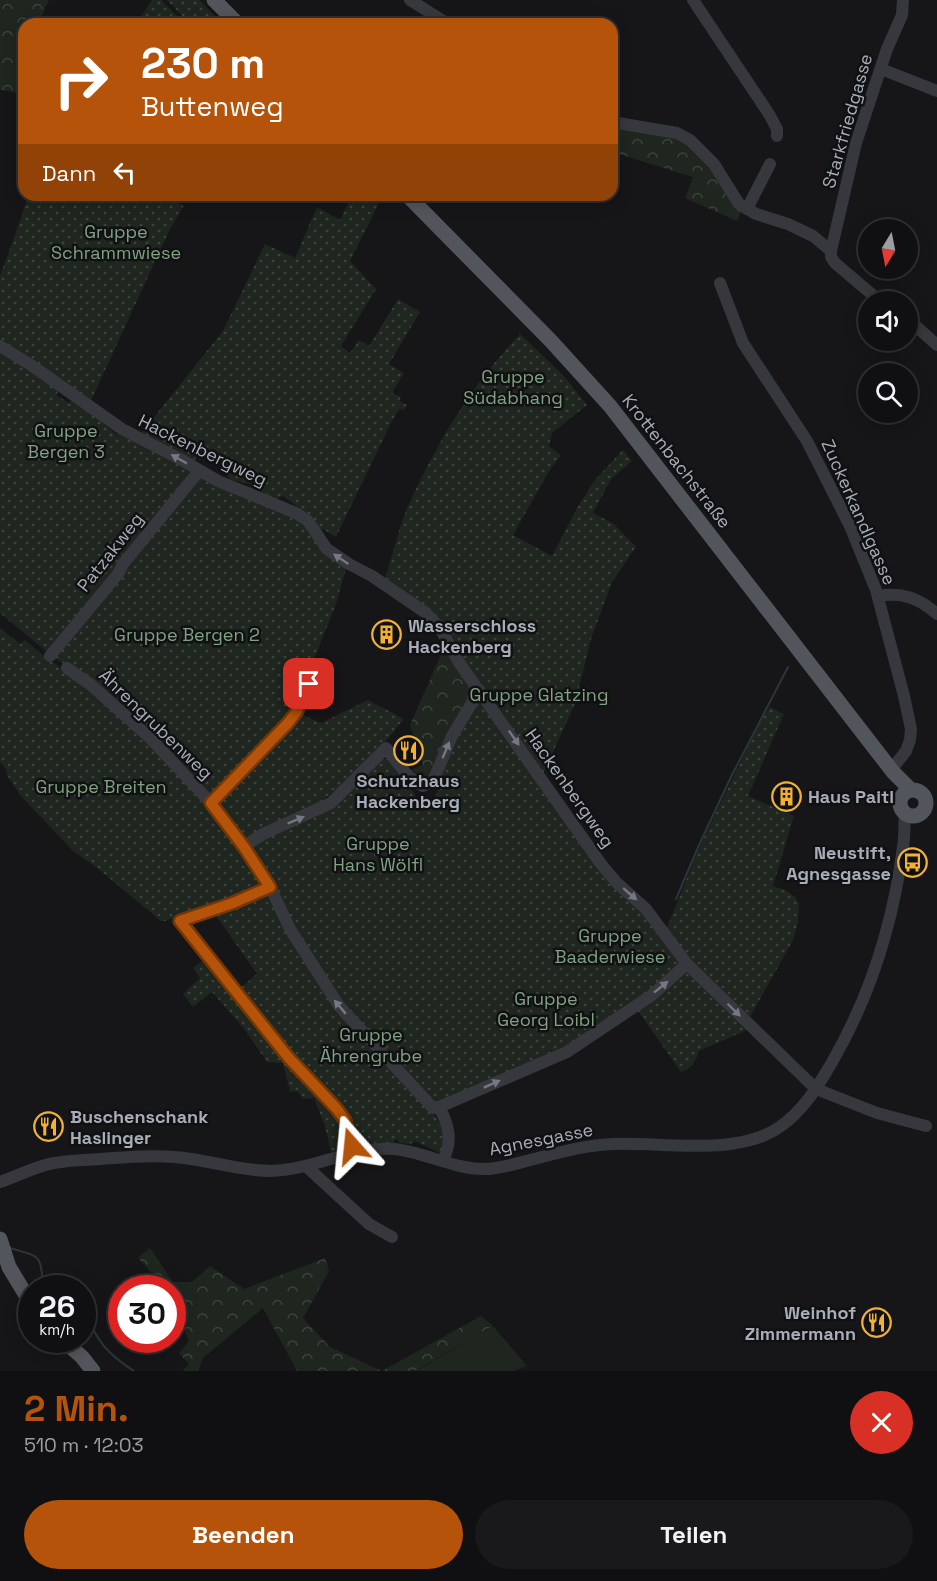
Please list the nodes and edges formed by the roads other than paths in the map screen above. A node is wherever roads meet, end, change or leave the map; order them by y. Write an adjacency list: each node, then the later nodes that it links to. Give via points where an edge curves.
1 (214, 0): 5 (main road)
2 (410, 0): 6 (street)
3 (693, 0): 10 (street, via 769,114)
4 (905, 1): 7 (street, Starkfriedgasse)
5 (232, 18)
6 (438, 18)
7 (881, 69): 8 (street); 14 (street, Starkfriedgasse, via 856,143)
8 (937, 90)
9 (618, 123): 13 (street, via 677,133 690,140 714,164 739,204)
10 (777, 136)
11 (770, 164): 13 (street)
12 (413, 201): 27 (main road, Krottenbachstraße, via 610,406)
13 (747, 209): 14 (street, via 813,236)
14 (831, 251): 16 (street, via 834,264)
15 (720, 284): 21 (street, Zuckerkandlgasse, via 743,343 806,439 850,526)
16 (867, 291)
17 (918, 328): 18 (street)
18 (937, 345)
19 (0, 346): 20 (street, Hackenbergweg, one-way to 19, via 122,429)
20 (199, 471): 23 (street, Patzakweg); 26 (street, Hackenbergweg, one-way to 20, via 441,628 426,613 327,549 308,521 296,513)
21 (878, 596): 22 (street, via 913,598); 27 (street, Zuckerkandlgasse, via 911,729 906,751)
22 (937, 614)
23 (50, 656)
24 (67, 668): 29 (street, Ährengrubenweg, via 149,737)
25 (309, 684): 29 (street, via 288,723)
26 (479, 691): 31 (street, one-way to 26, via 261,835 331,803 386,748 412,781 423,786 433,781 452,736); 33 (street, Hackenbergweg, one-way to 33, via 601,864 659,924)
27 (892, 771): 28 (main road, Krottenbachstraße)
28 (906, 793): 30 (main road, via 921,792); 30 (main road, Krottenbachstraße, via 900,805)
29 (211, 803): 31 (street, Ährengrubenweg)
30 (924, 810): 34 (street, Agnesgasse, via 904,843 891,915 874,974 847,1036)
31 (244, 847): 32 (street, Ährengrubenweg)
32 (270, 887): 35 (street, Ährengrubenweg, one-way to 32, via 433,1108 339,1006 290,929); 37 (street, via 180,921 288,1057 336,1108 345,1120)
33 (687, 964): 34 (street, Hackenbergweg, one-way to 34); 35 (street, one-way to 33, via 567,1052 651,995)
34 (816, 1089): 36 (street, via 877,1113); 38 (street, Agnesgasse, via 782,1126 748,1142 590,1146 490,1168 459,1166)
35 (439, 1107): 38 (street, via 450,1137)
36 (926, 1126)
37 (354, 1152): 38 (street, Agnesgasse, via 393,1149); 39 (street, Agnesgasse)
38 (443, 1160)
39 (307, 1167): 40 (street, Agnesgasse, via 269,1171 149,1156 55,1162); 41 (street, via 369,1224)
40 (0, 1182)
41 (392, 1237)
42 (0, 1239): 43 (main road)
43 (18, 1282)
44 (78, 1353): 45 (main road)
45 (93, 1371)

